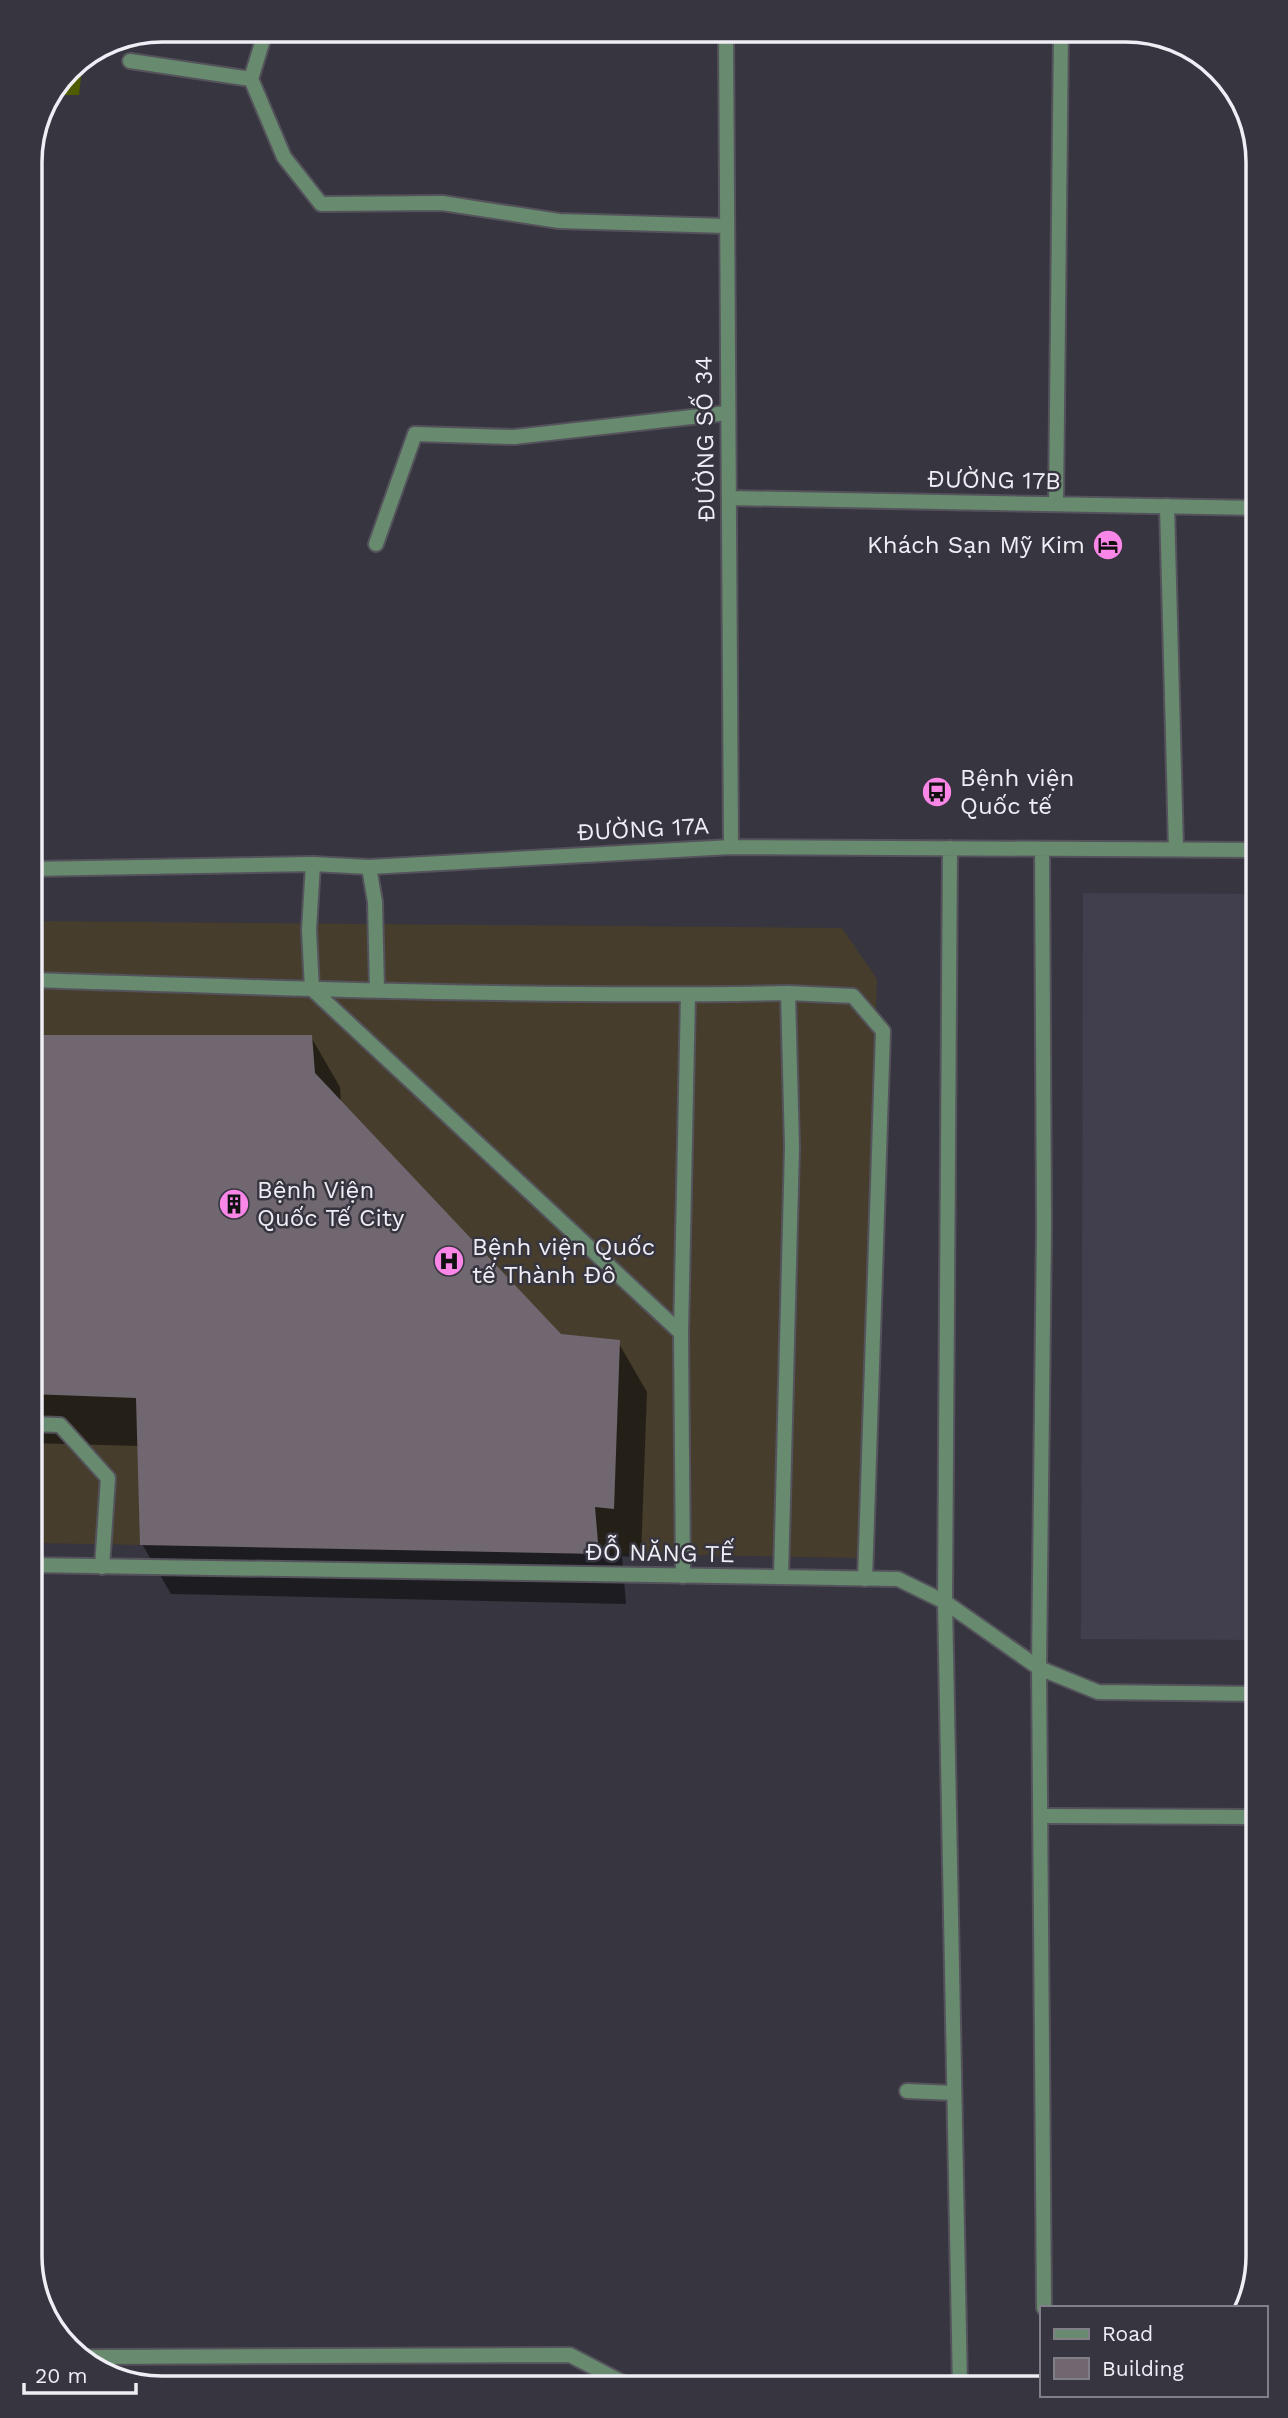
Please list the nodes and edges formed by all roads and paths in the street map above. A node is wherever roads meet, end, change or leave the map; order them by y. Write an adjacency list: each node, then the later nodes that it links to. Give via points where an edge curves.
1 (262, 42): 5 (street)
2 (726, 42): 6 (street, ĐƯỜNG SỐ 34)
3 (1061, 42): 9 (street)
4 (130, 61): 5 (street)
5 (251, 79): 6 (street, via 284,157 321,204 442,203 559,221)
6 (727, 226): 7 (street, ĐƯỜNG SỐ 34)
7 (727, 413): 8 (street, ĐƯỜNG SỐ 34); 12 (street, via 514,437 415,434)
8 (730, 498): 9 (street, ĐƯỜNG 17B); 13 (street, ĐƯỜNG SỐ 34)
9 (1056, 504): 10 (street, ĐƯỜNG 17B)
10 (1167, 506): 11 (street, ĐƯỜNG 17B); 16 (street)
11 (1246, 508)
12 (376, 544)
13 (731, 846): 14 (street, ĐƯỜNG 17A); 19 (street, ĐƯỜNG 17A)
14 (950, 848): 15 (street, ĐƯỜNG 17A); 33 (street)
15 (1042, 849): 16 (street, ĐƯỜNG 17A); 34 (street)
16 (1176, 849): 17 (street, ĐƯỜNG 17A)
17 (1246, 850)
18 (313, 863): 19 (street, ĐƯỜNG 17A); 20 (street, ĐƯỜNG 17A); 22 (street)
19 (369, 867): 23 (street, via 375,902)
20 (42, 869)
21 (42, 980): 22 (street)
22 (312, 989): 23 (street); 26 (street)
23 (377, 990): 25 (street)
24 (788, 993): 25 (street); 31 (street, via 792,1147); 32 (street, via 853,996 883,1031)
25 (688, 995): 26 (street)
26 (681, 1333): 30 (street)
27 (42, 1424): 29 (street, via 60,1425 108,1478)
28 (42, 1565): 29 (street, ĐỖ NĂNG TẾ)
29 (102, 1567): 30 (street, ĐỖ NĂNG TẾ)
30 (683, 1576): 31 (street, ĐỖ NĂNG TẾ)
31 (781, 1577): 32 (street, ĐỖ NĂNG TẾ)
32 (864, 1578): 33 (street, ĐỖ NĂNG TẾ, via 898,1579)
33 (945, 1602): 34 (street, ĐỖ NĂNG TẾ); 39 (street)
34 (1039, 1668): 35 (street, ĐỖ NĂNG TẾ, via 1098,1692); 36 (street)
35 (1246, 1693)
36 (1041, 1816): 37 (street); 40 (street)
37 (1246, 1817)
38 (907, 2091): 39 (street)
39 (954, 2093): 43 (street)
40 (1044, 2306)
41 (98, 2357): 42 (street, via 570,2355)
42 (611, 2376)
43 (960, 2376)

